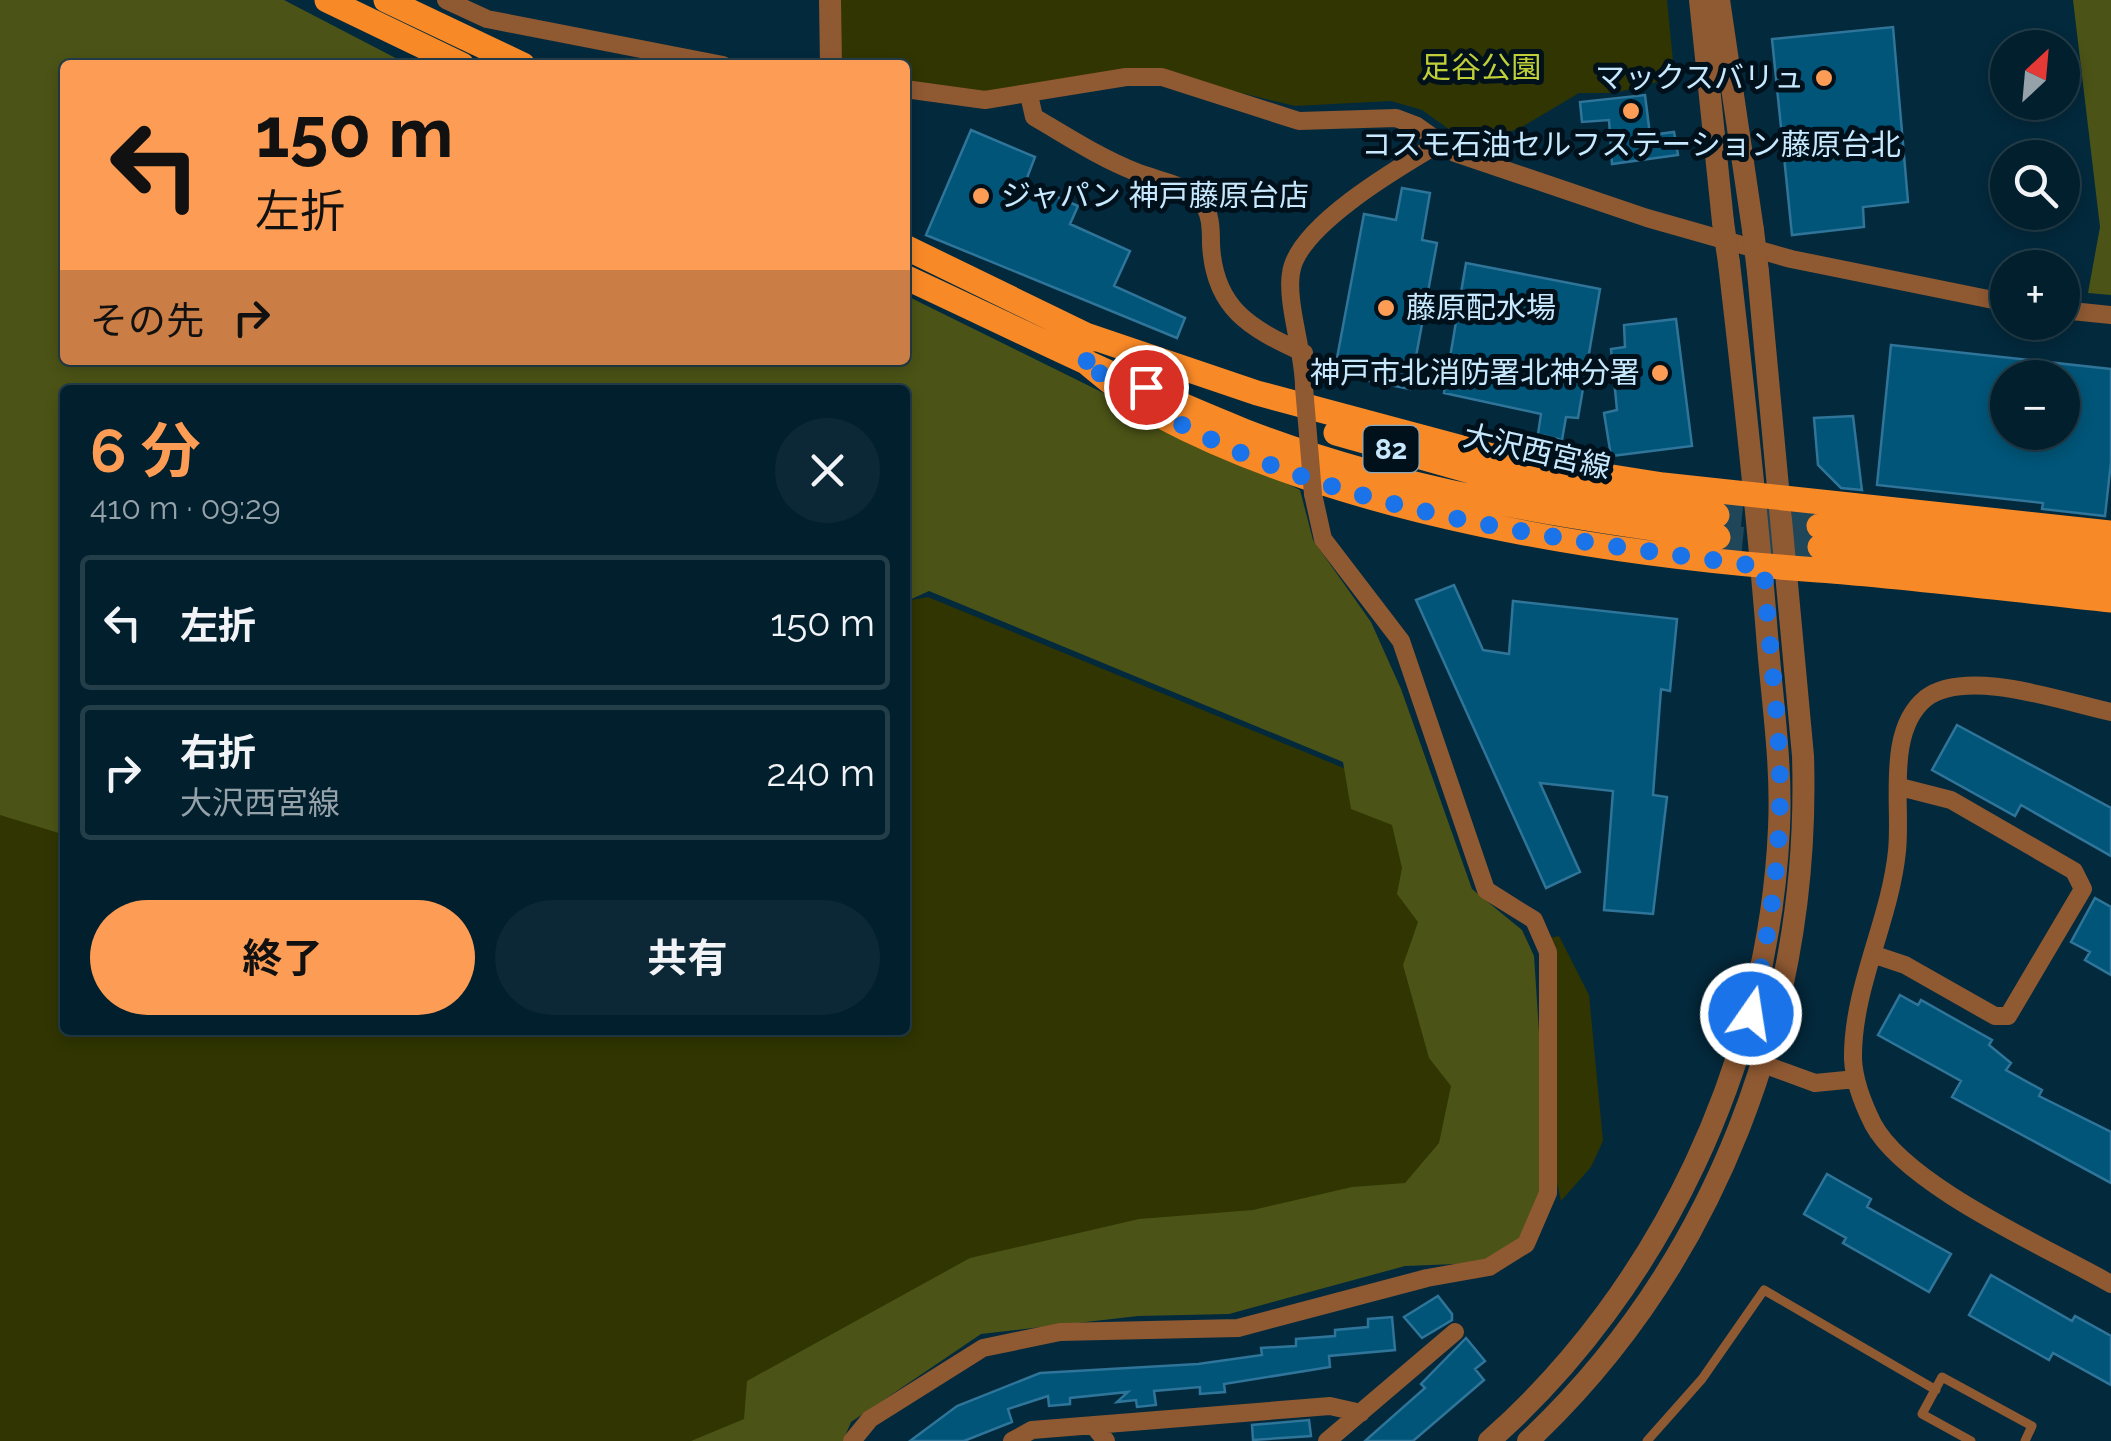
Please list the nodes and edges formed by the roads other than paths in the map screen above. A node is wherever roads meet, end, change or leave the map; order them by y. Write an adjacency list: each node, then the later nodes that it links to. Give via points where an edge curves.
1 (327, 0): 7 (main road)
2 (386, 0): 8 (main road)
3 (446, 0): 9 (street, via 486,19)
4 (830, 0): 10 (street)
5 (1700, 0): 21 (street, bridge, via 1723,222)
6 (1719, 0): 21 (street, bridge, via 1758,272)
7 (452, 60)
8 (512, 60)
9 (696, 60)
10 (831, 60)
11 (910, 90): 12 (street, via 985,100)
12 (1028, 94): 13 (street, via 1162,77 1300,122 1396,118); 20 (street, via 1034,116 1125,167 1187,189 1203,203 1219,292 1239,316)
13 (1440, 143): 16 (street, via 1547,186 1768,253); 20 (street, via 1370,185 1297,255 1290,286)
14 (910, 250): 19 (main road, 大沢西宮線 / 82)
15 (910, 279): 19 (main road, 大沢西宮線 / 82)
16 (1990, 299)
17 (2080, 312): 18 (street)
18 (2111, 315)
19 (1080, 345): 21 (main road, via 1511,460); 22 (main road, 大沢西宮線 / 82, via 1285,418 1541,492); 25 (main road, via 1160,415 1217,442 1377,497 1567,540)
20 (1304, 353): 38 (street, bridge, via 1316,522 1335,560 1401,641 1486,890 1534,920 1548,952 1548,1193 1526,1244 1489,1267 1238,1328 1060,1332 983,1348 870,1419)
21 (1769, 496): 23 (main road); 25 (street)
22 (1718, 526)
23 (2111, 533)
24 (2111, 553): 26 (main road, via 1820,537)
25 (1776, 568): 27 (main road); 31 (street, via 1805,822 1790,959); 42 (street, via 1780,826 1774,900 1751,1014 1700,1154 1665,1223 1564,1364)
26 (2111, 578)
27 (2111, 600)
28 (2111, 712): 29 (street, via 1970,684 1939,691 1924,700 1903,735)
29 (1900, 786): 30 (street, via 1896,858); 30 (street, via 1951,800 2074,871 2083,888 2008,1016 1995,1016)
30 (1875, 955): 32 (street, via 1855,1026)
31 (1764, 1064): 32 (street, via 1815,1083); 43 (street, via 1728,1158 1685,1243 1607,1356)
32 (1856, 1079): 33 (street, via 1874,1126 1924,1177)
33 (2111, 1284)
34 (1454, 1332): 36 (street)
35 (1936, 1390): 44 (lane, via 1764,1290 1702,1379); 45 (lane, via 1922,1414); 46 (lane, via 1942,1377 2032,1426)
36 (1361, 1413): 37 (street, via 1330,1406); 41 (street)
37 (1093, 1425): 39 (street, via 1032,1430); 40 (street)
38 (852, 1441)
39 (1012, 1441)
40 (1106, 1441)
41 (1327, 1441)
42 (1489, 1441)
43 (1528, 1441)
44 (1648, 1441)
45 (1971, 1441)
46 (2024, 1441)

